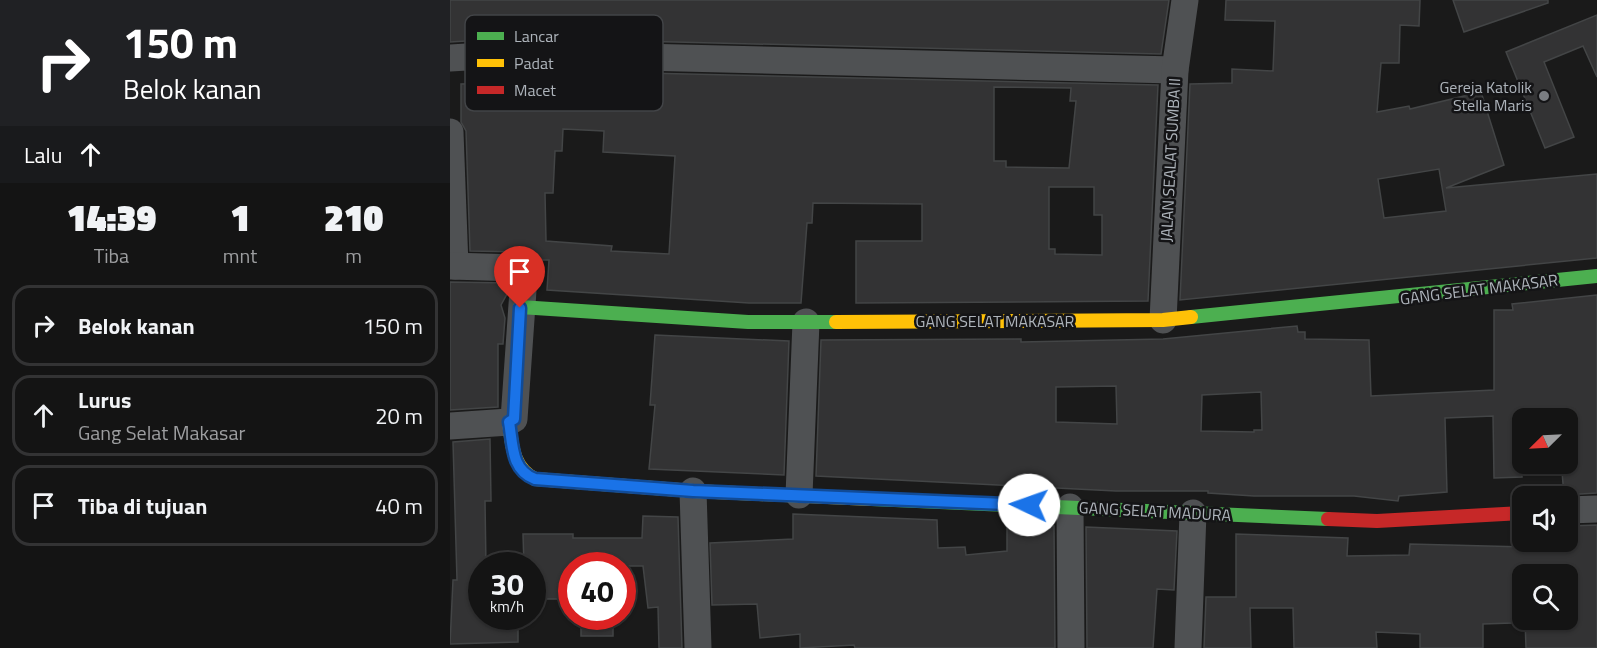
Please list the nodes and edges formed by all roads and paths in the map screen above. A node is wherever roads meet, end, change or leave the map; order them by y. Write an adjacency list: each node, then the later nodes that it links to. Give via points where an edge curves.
1 (1185, 0): 5 (street, JALAN SEALAT SUMBA II)
2 (465, 57): 4 (street)
3 (663, 57): 5 (street)
4 (450, 58)
5 (1174, 69): 10 (street, JALAN SEALAT SUMBA II)
6 (450, 132): 7 (street)
7 (453, 266): 9 (street, via 518,268 524,276)
8 (1597, 276): 10 (street, GANG SELAT MAKASAR)
9 (520, 308): 11 (street, GANG SELAT MAKASAR); 12 (street, via 514,419)
10 (1163, 320): 11 (street, GANG SELAT MAKASAR)
11 (806, 322): 15 (street)
12 (503, 423): 13 (street); 14 (street, GANG SELAT MADURA, via 517,467 526,476)
13 (450, 426)
14 (693, 491): 15 (street, GANG SELAT MADURA); 21 (street)
15 (799, 495): 16 (street, GANG SELAT MADURA)
16 (1070, 507): 19 (street, GANG SELAT MADURA); 22 (street)
17 (1597, 509): 18 (street)
18 (1578, 510)
19 (1193, 513): 20 (street, GANG SELAT MADURA, via 1377,521); 23 (street)
20 (1512, 514)
21 (698, 648)
22 (1071, 648)
23 (1188, 648)

